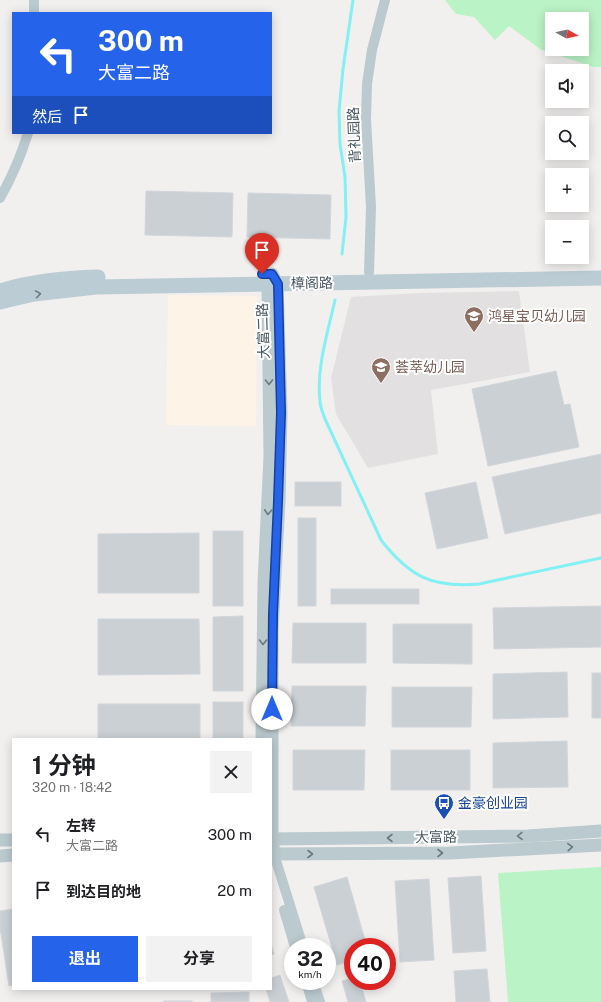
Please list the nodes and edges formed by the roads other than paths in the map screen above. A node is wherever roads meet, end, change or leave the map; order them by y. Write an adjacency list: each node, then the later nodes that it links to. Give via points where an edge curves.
1 (34, 0): 3 (street)
2 (386, 0): 7 (street, 背礼园路, via 372,50 367,84)
3 (34, 12)
4 (28, 134): 5 (street, via 11,179)
5 (0, 198)
6 (601, 268): 7 (main road, 樟阁路)
7 (369, 272): 9 (main road, 樟阁路)
8 (601, 278): 9 (main road, 樟阁路)
9 (272, 281): 10 (main road, 樟阁路, via 61,279); 11 (main road, 樟阁路, one-way to 9, via 34,294 96,287); 12 (street, 大富二路, one-way to 12); 13 (street, 大富二路, via 281,413 272,630)
10 (0, 291)
11 (0, 302)
12 (262, 738)
13 (271, 738)
14 (601, 831): 15 (street, 大富路, one-way to 15, via 504,836)
15 (272, 838)
16 (0, 840): 17 (street)
17 (12, 840)
18 (601, 845): 19 (street, 大富路, one-way to 18, via 450,853)
19 (273, 854): 24 (street)
20 (0, 856): 21 (street)
21 (12, 856)
22 (272, 871): 23 (street)
23 (292, 938)
24 (300, 938)
25 (309, 990): 27 (street)
26 (316, 990): 28 (street)
27 (312, 1002)
28 (320, 1002)

